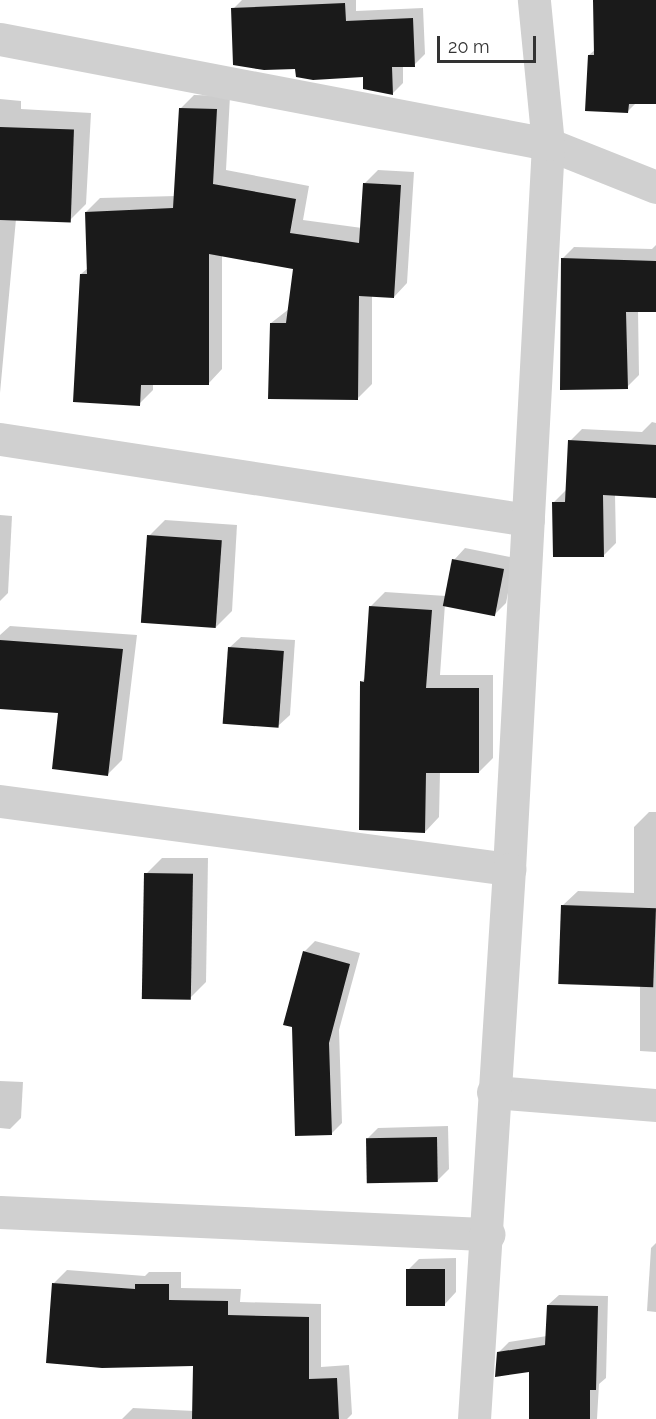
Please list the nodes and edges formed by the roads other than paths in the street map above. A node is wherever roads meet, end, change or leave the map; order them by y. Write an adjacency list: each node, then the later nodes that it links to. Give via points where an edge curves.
1 (534, 0): 3 (street)
2 (0, 39): 3 (street)
3 (548, 144): 4 (street); 6 (street)
4 (656, 187)
5 (0, 439): 6 (street)
6 (528, 520): 8 (street)
7 (0, 801): 8 (street)
8 (509, 869): 9 (street)
9 (494, 1092): 10 (street); 12 (street)
10 (656, 1105)
11 (0, 1212): 12 (street)
12 (489, 1234): 13 (street)
13 (474, 1419)

